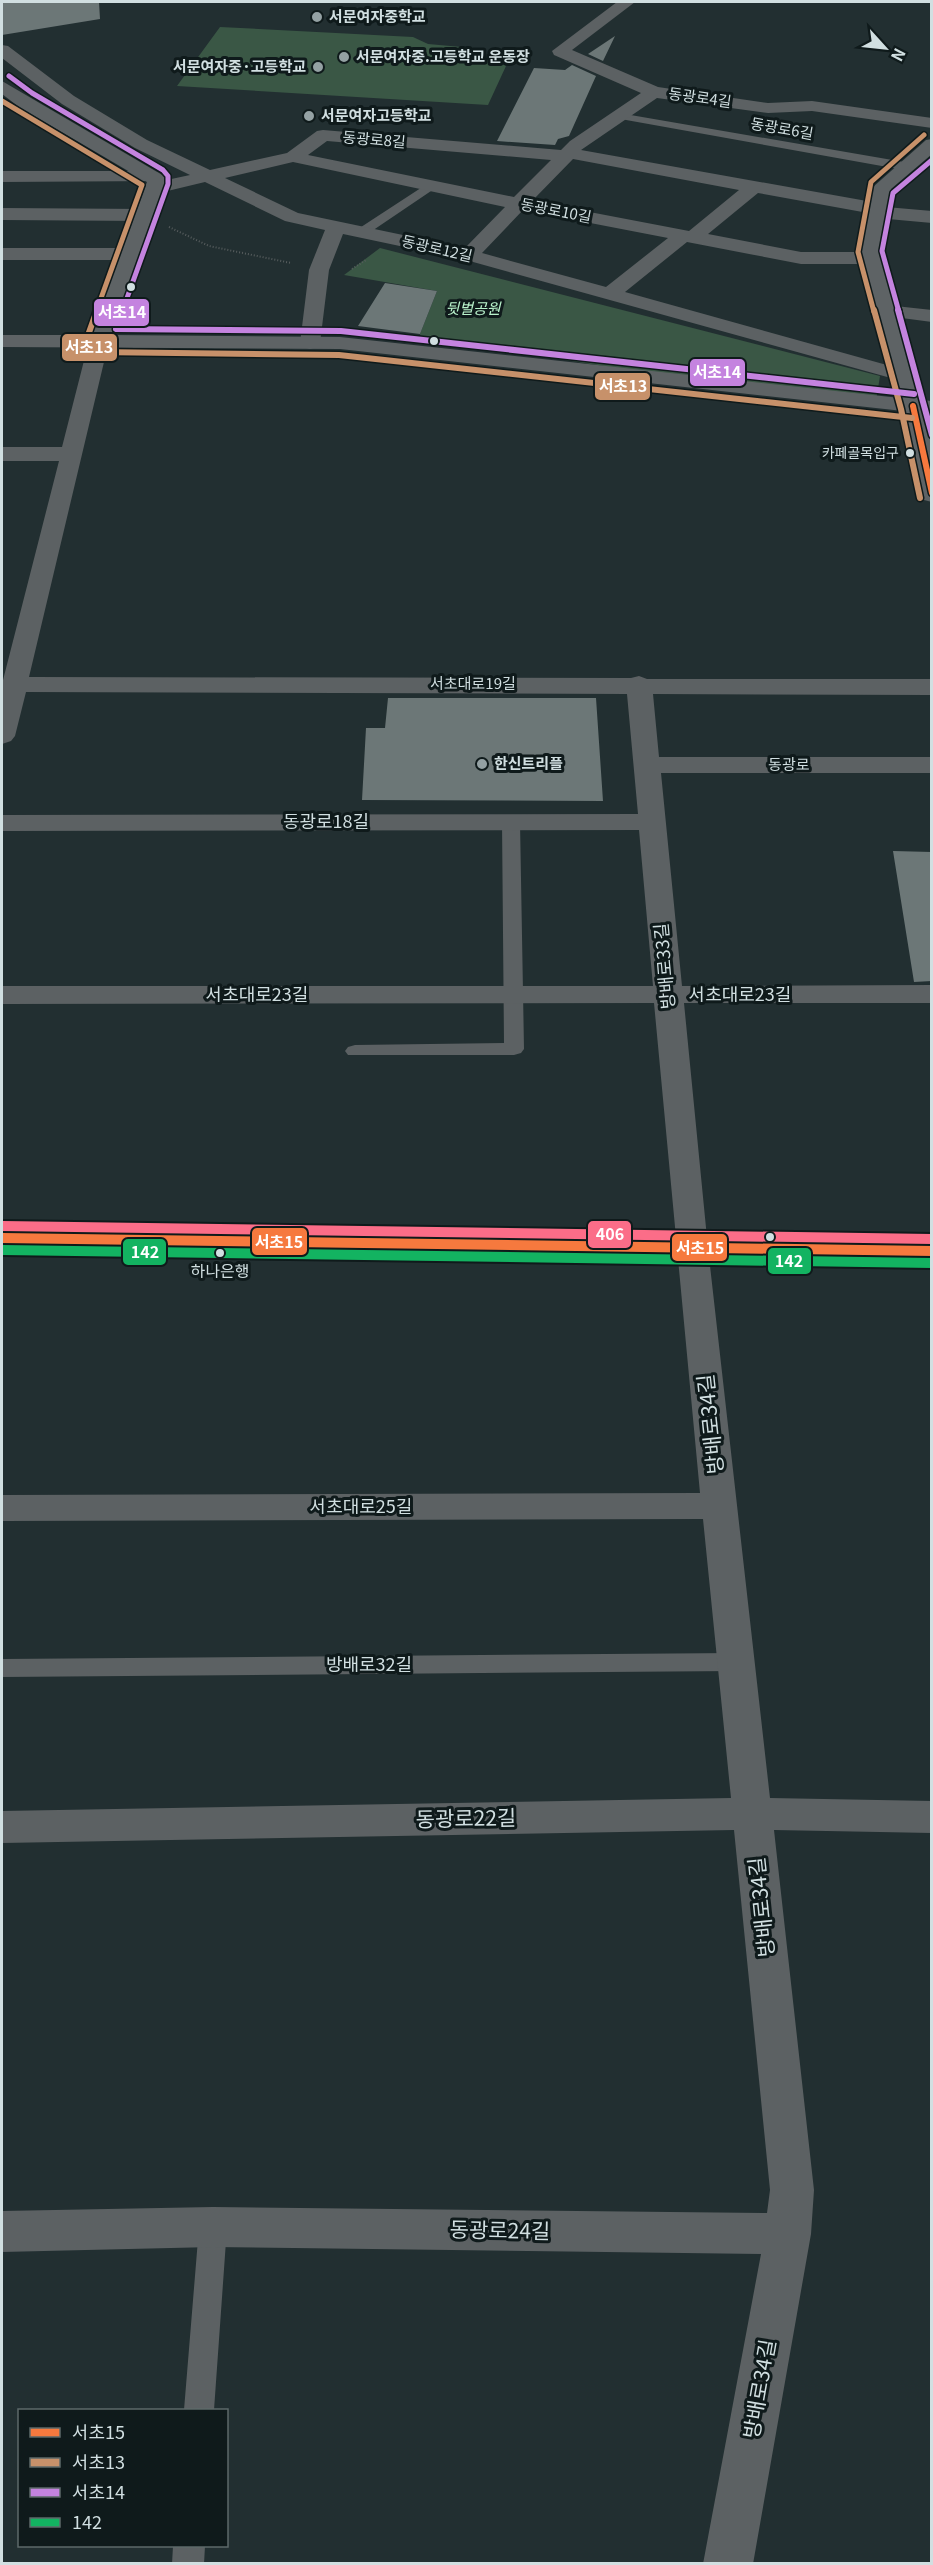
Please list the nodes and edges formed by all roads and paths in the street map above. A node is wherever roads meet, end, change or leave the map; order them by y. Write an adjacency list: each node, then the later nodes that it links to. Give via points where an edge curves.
1 (627, 2): 4 (street, 동광로4길, via 560,51)
2 (2, 50): 12 (street, 동광로12길, via 68,100)
3 (6, 92): 13 (street)
4 (654, 92): 5 (street); 6 (street, 동광로4길, via 768,108 812,106)
5 (619, 116): 8 (street); 10 (lane, 동광로6길)
6 (932, 123)
7 (932, 144): 10 (street)
8 (567, 154): 9 (street, 동광로8길, via 323,135); 15 (street, 동광로8길); 16 (street)
9 (293, 157): 12 (street, 동광로8길); 14 (street, 동광로10길)
10 (904, 166): 17 (street, via 882,187)
11 (2, 177): 13 (street, 동광로8길)
12 (204, 177): 13 (street, 동광로8길); 21 (street, 동광로12길, via 292,217)
13 (153, 182): 19 (street)
14 (430, 186): 16 (street, 동광로10길); 22 (lane)
15 (754, 187): 17 (street, 동광로8길); 23 (street)
16 (519, 204): 23 (street, 동광로10길); 26 (street)
17 (877, 211): 20 (street, 동광로8길); 27 (street)
18 (2, 214): 19 (street)
19 (145, 215): 25 (street); 28 (path, via 209,246)
20 (932, 217)
21 (336, 226): 22 (street, 동광로12길); 28 (street)
22 (362, 232): 26 (street, 동광로12길)
23 (688, 236): 27 (street, 동광로10길, via 801,258); 29 (street)
24 (2, 254): 25 (street)
25 (131, 254): 33 (street)
26 (469, 255): 29 (street, 동광로12길)
27 (871, 258): 30 (street)
28 (319, 270): 34 (street)
29 (610, 294): 35 (street, 동광로12길)
30 (886, 311): 31 (street); 35 (street)
31 (932, 316)
32 (2, 341): 33 (street)
33 (99, 341): 34 (street); 38 (street)
34 (310, 343): 36 (street, via 412,349)
35 (904, 376): 36 (street)
36 (922, 407): 39 (street)
37 (2, 454): 38 (street)
38 (71, 454): 40 (street)
39 (931, 492)
40 (14, 684): 41 (street, 서초대로19길); 43 (street)
41 (639, 684): 42 (street, 서초대로19길); 44 (street, 방배로33길)
42 (932, 687)
43 (2, 736)
44 (646, 765): 45 (street, 동광로); 47 (street, 방배로33길)
45 (932, 765)
46 (511, 822): 47 (street, 동광로18길); 48 (street, 동광로18길); 51 (lane)
47 (651, 822): 52 (street, 방배로33길)
48 (2, 823)
49 (932, 994): 52 (street, 서초대로23길)
50 (2, 995): 51 (street, 서초대로23길)
51 (513, 995): 52 (street, 서초대로23길); 53 (lane, via 514,1049)
52 (667, 995): 55 (street, 방배로33길)
53 (355, 1051)
54 (2, 1238): 55 (street)
55 (693, 1248): 56 (street); 57 (street, 방배로34길)
56 (932, 1251)
57 (720, 1506): 58 (street, 서초대로25길); 59 (street, 방배로34길)
58 (2, 1508)
59 (736, 1662): 60 (lane, 방배로32길); 61 (street, 방배로34길)
60 (2, 1668)
61 (752, 1814): 62 (street, 동광로22길); 63 (street, 동광로22길); 66 (street, 방배로34길, via 792,2190)
62 (932, 1817)
63 (2, 1827)
64 (213, 2227): 65 (street, 동광로24길); 66 (street, 동광로24길); 67 (lane)
65 (2, 2232)
66 (788, 2234): 70 (street, 방배로34길)
67 (199, 2409)
68 (189, 2547): 69 (lane)
69 (188, 2564)
70 (728, 2564)

